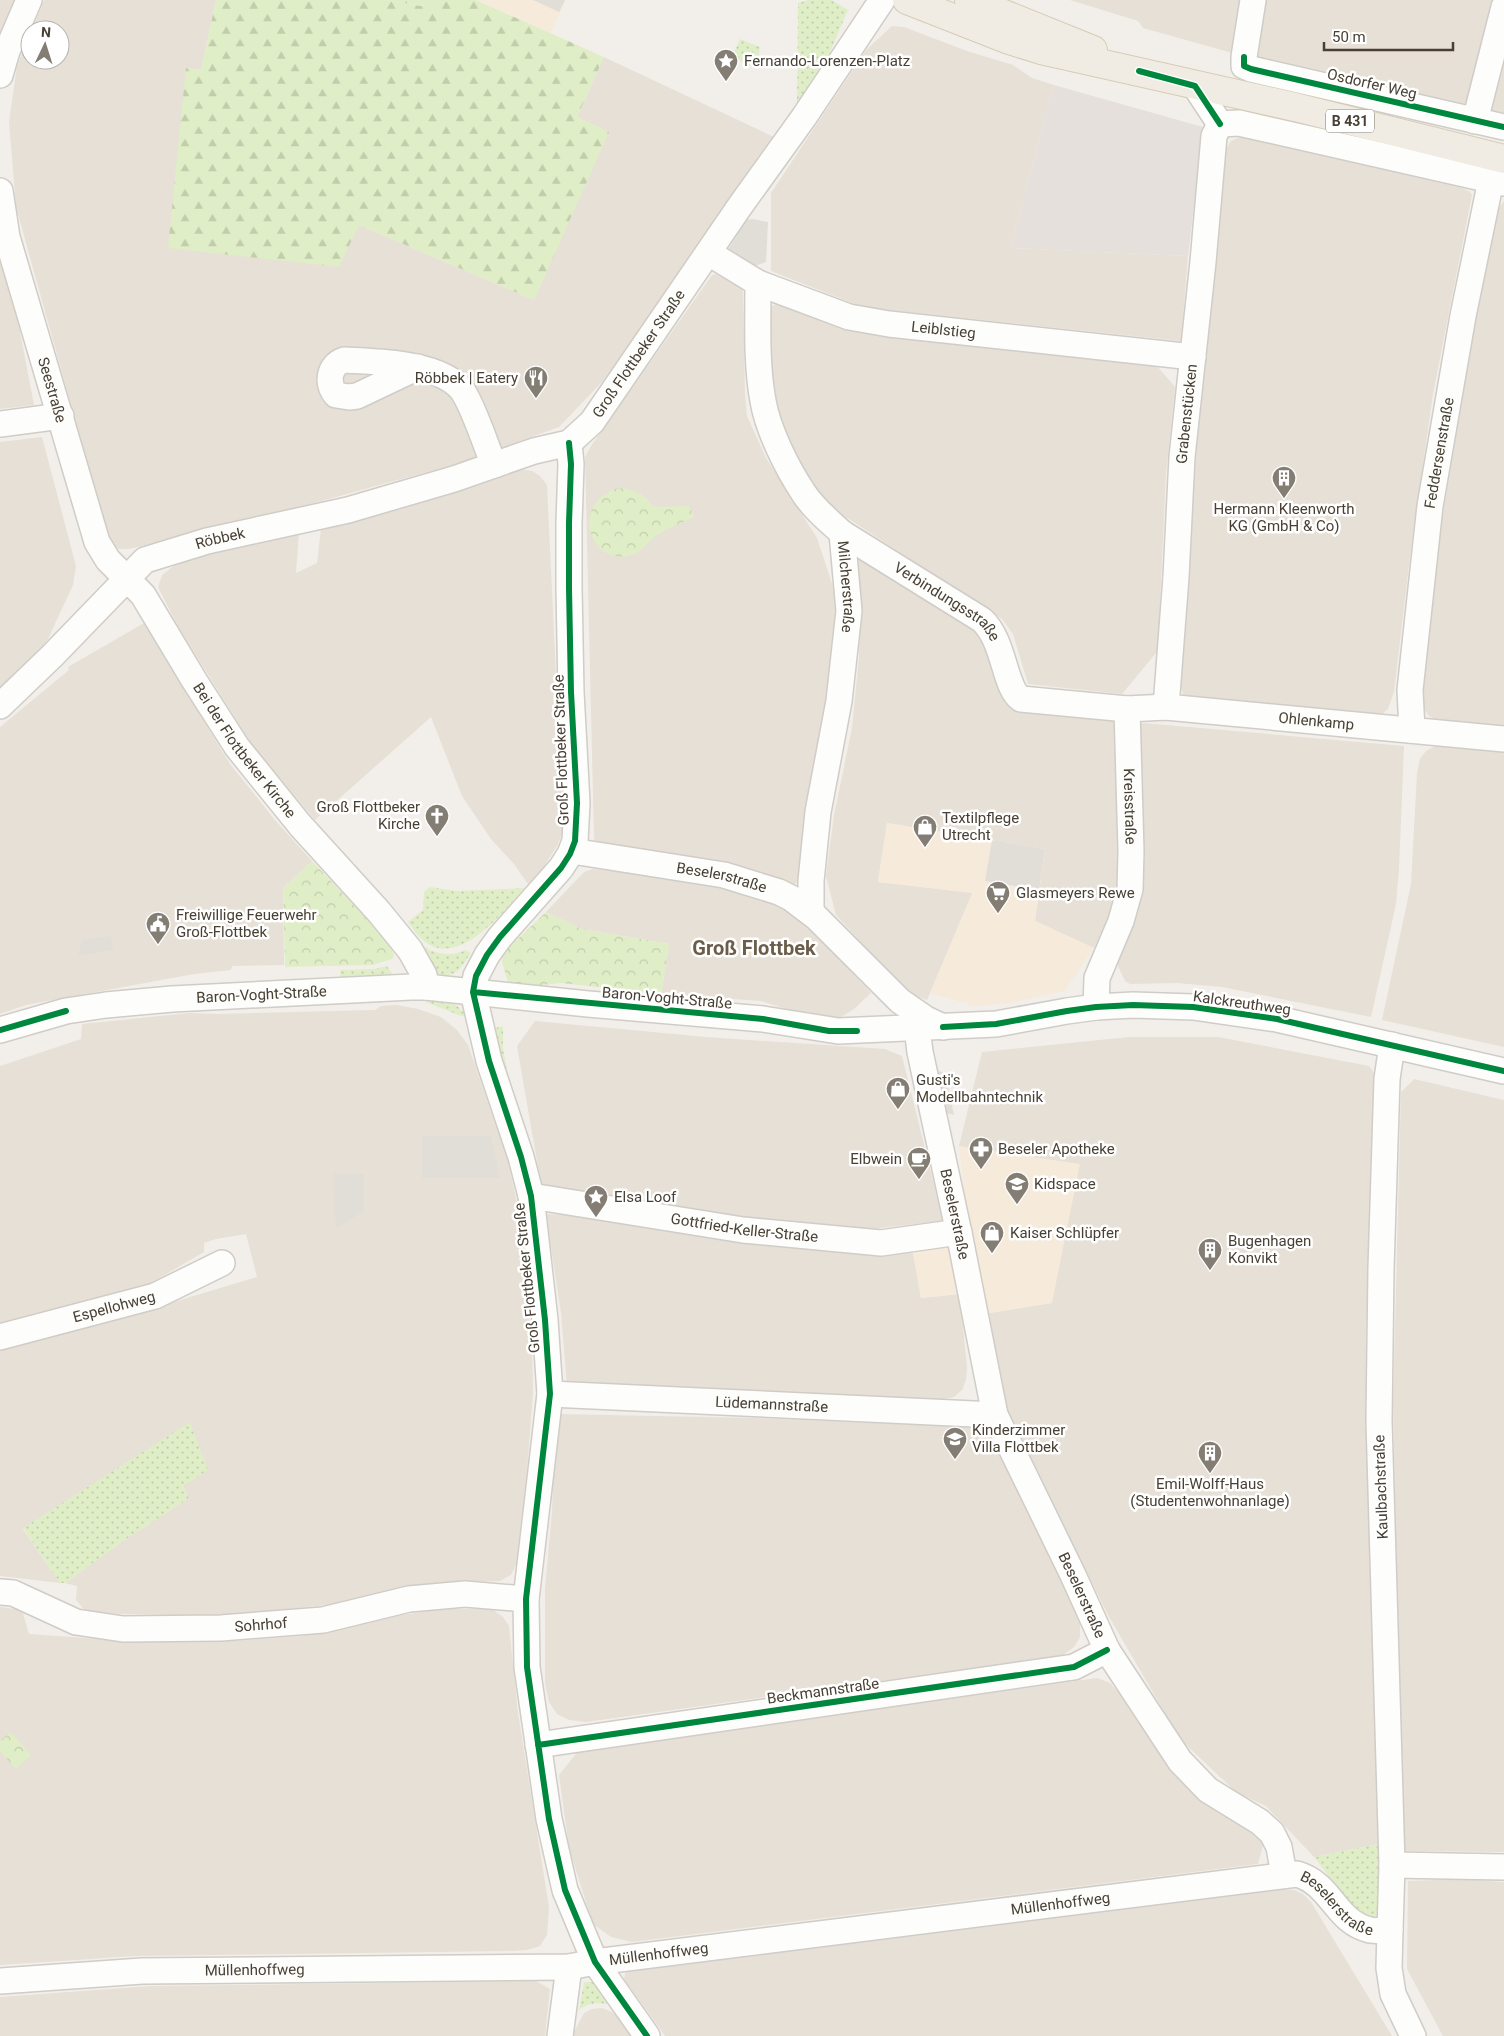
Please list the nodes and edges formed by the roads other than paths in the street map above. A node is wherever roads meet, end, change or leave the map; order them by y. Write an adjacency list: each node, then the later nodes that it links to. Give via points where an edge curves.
1 (30, 0): 8 (street)
2 (882, 0): 15 (street, Groß Flottbeker Straße)
3 (907, 0): 7 (main road, B 431, via 1040,50)
4 (969, 0): 7 (main road, B 431, via 1068,38)
5 (1253, 0): 10 (street, Osdorfer Weg, via 1244,57 1244,66 1251,70)
6 (1504, 7): 10 (street)
7 (1139, 71): 9 (main road, B 431)
8 (0, 75)
9 (1195, 86): 11 (street); 13 (main road, B 431, via 1294,107)
10 (1475, 121): 12 (street, Osdorfer Weg)
11 (1220, 124): 13 (street, via 1238,124); 17 (street, Grabenstücken, via 1214,136)
12 (1504, 128)
13 (1500, 174): 28 (street, Feddersenstraße, via 1462,326 1430,506 1410,690)
14 (0, 191): 19 (street, Seestraße, via 8,238)
15 (709, 253): 16 (street, Leiblstieg); 21 (street, Groß Flottbeker Straße, via 592,422)
16 (758, 283): 17 (street, Leiblstieg, via 849,317 889,324); 23 (street, Milcherstraße, via 759,370 763,404 774,436 803,493)
17 (1194, 357): 26 (street, Grabenstücken, via 1182,457)
18 (418, 367): 22 (street, via 448,380 463,391)
19 (61, 416): 20 (street); 24 (street, Seestraße, via 97,542 108,560)
20 (0, 424)
21 (569, 443): 22 (street, Röbbek); 30 (street, Groß Flottbeker Straße, via 569,588 577,809 577,832)
22 (494, 465): 24 (street, Röbbek, via 348,510 207,541 145,560)
23 (842, 533): 27 (street, Verbindungsstraße, via 982,620 998,642 1013,691 1018,697); 31 (street, Milcherstraße, via 849,611 839,701 818,812 810,887)
24 (126, 578): 25 (street, Röbbek); 32 (street, Bei der Flottbeker Kirche, via 143,595 237,747 300,825 410,950 424,975)
25 (0, 706)
26 (1166, 707): 27 (street, Ohlenkamp); 28 (street, Ohlenkamp)
27 (1128, 709): 35 (street, Kreisstraße, via 1130,889 1121,921 1097,978)
28 (1412, 730): 29 (street, Ohlenkamp)
29 (1504, 739)
30 (572, 851): 31 (street, Beselerstraße, via 724,875 779,892); 34 (street, Groß Flottbeker Straße, via 554,878 491,950 479,969)
31 (811, 913): 33 (street, Beselerstraße)
32 (426, 987): 34 (street, Baron-Voght-Straße); 38 (street, Baron-Voght-Straße, via 106,1005 66,1011)
33 (886, 988): 36 (street, Beselerstraße, via 915,1012); 39 (street, via 884,1006)
34 (473, 992): 39 (street, Baron-Voght-Straße, via 763,1019 829,1031); 42 (street, Groß Flottbeker Straße, via 489,1061)
35 (1096, 1007): 36 (street, Kalckreuthweg, via 996,1024); 40 (street, Kalckreuthweg, via 1164,1006 1239,1013)
36 (943, 1027): 37 (street, Baron-Voght-Straße)
37 (917, 1028): 39 (street, Baron-Voght-Straße); 43 (street, Beselerstraße)
38 (0, 1030)
39 (868, 1030)
40 (1392, 1045): 41 (street, Kalckreuthweg); 52 (street, Kaulbachstraße, via 1386,1079 1379,1420)
41 (1504, 1071)
42 (531, 1196): 43 (street, Gottfried-Keller-Straße, via 743,1230 881,1243); 46 (street, Groß Flottbeker Straße)
43 (959, 1232): 47 (street, Beselerstraße)
44 (222, 1263): 45 (street, Espellohweg, via 155,1296)
45 (0, 1337)
46 (550, 1394): 47 (street, Lüdemannstraße); 49 (street, Groß Flottbeker Straße)
47 (995, 1415): 50 (street, Beselerstraße)
48 (0, 1592): 49 (street, Sohrhof, via 13,1593 76,1622 123,1629 221,1628 323,1620 409,1599 465,1594)
49 (526, 1599): 51 (street, Groß Flottbeker Straße, via 527,1667)
50 (1107, 1650): 51 (street, Beckmannstraße, via 1074,1667); 54 (street, Beselerstraße, via 1180,1761 1208,1790 1272,1833 1279,1847)
51 (538, 1745): 56 (street, Groß Flottbeker Straße, via 549,1819 565,1890)
52 (1392, 1865): 53 (street); 55 (street, Kaulbachstraße)
53 (1504, 1867)
54 (1284, 1875): 55 (street, Beselerstraße, via 1297,1874 1318,1883 1346,1918 1370,1930); 56 (street, Müllenhoffweg)
55 (1390, 1930): 61 (street, Beselerstraße, via 1389,1968 1393,1994)
56 (595, 1962): 57 (street, Müllenhoffweg); 60 (street, Groß Flottbeker Straße)
57 (568, 1967): 58 (street, Müllenhoffweg, via 142,1971); 59 (street)
58 (0, 1981)
59 (560, 2036)
60 (647, 2036)
61 (1413, 2036)

